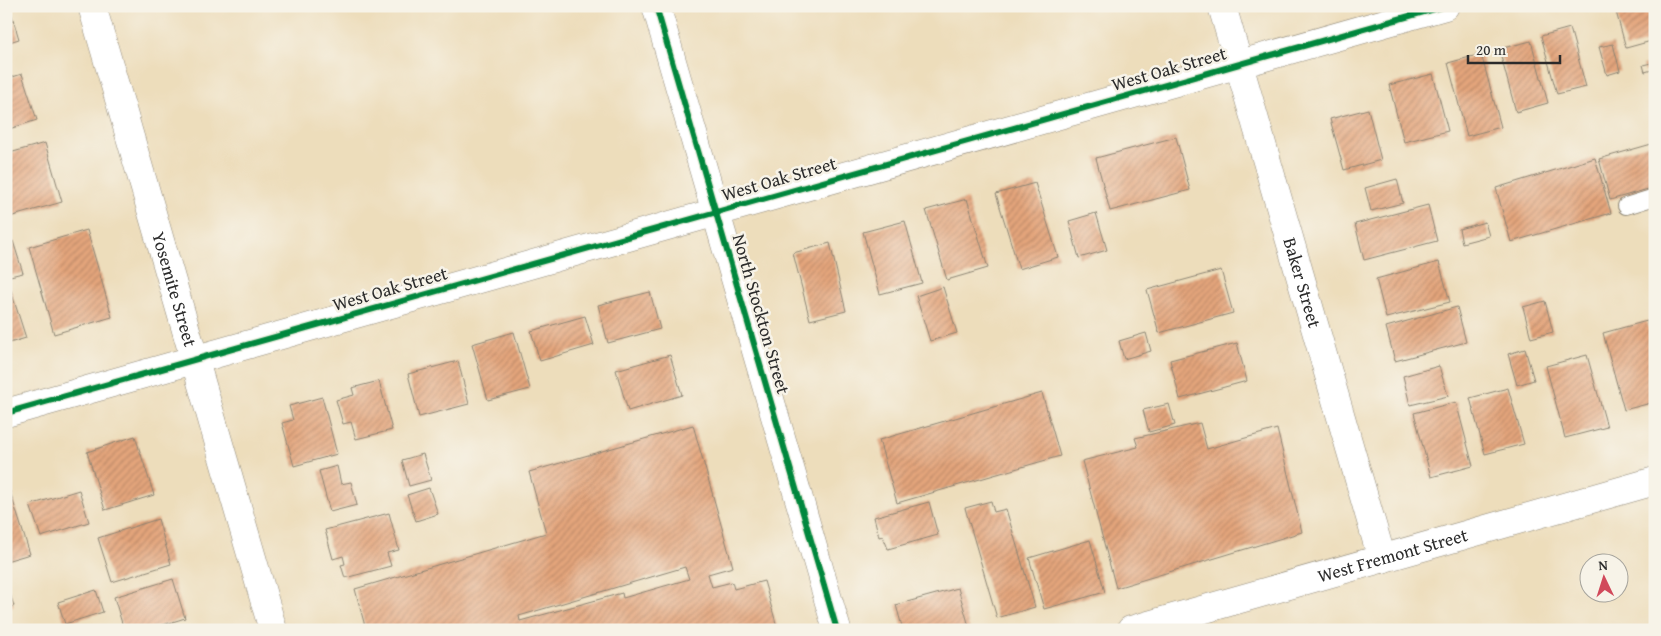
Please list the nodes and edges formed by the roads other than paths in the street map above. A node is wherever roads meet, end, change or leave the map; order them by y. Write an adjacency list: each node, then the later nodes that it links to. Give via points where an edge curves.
1 (92, 6): 9 (street, Yosemite Street)
2 (656, 6): 8 (street, North Stockton Street)
3 (1222, 6): 5 (street, Baker Street)
4 (1445, 6): 5 (street, West Oak Street)
5 (1239, 65): 8 (street, West Oak Street); 12 (street, Baker Street)
6 (1655, 197): 7 (lane)
7 (1626, 206)
8 (716, 212): 9 (street, West Oak Street); 14 (street, North Stockton Street)
9 (194, 360): 10 (street, West Oak Street); 13 (street, Yosemite Street)
10 (6, 413)
11 (1655, 481): 12 (street, West Fremont Street)
12 (1382, 559): 15 (street, West Fremont Street)
13 (273, 630)
14 (837, 630)
15 (1131, 630)

